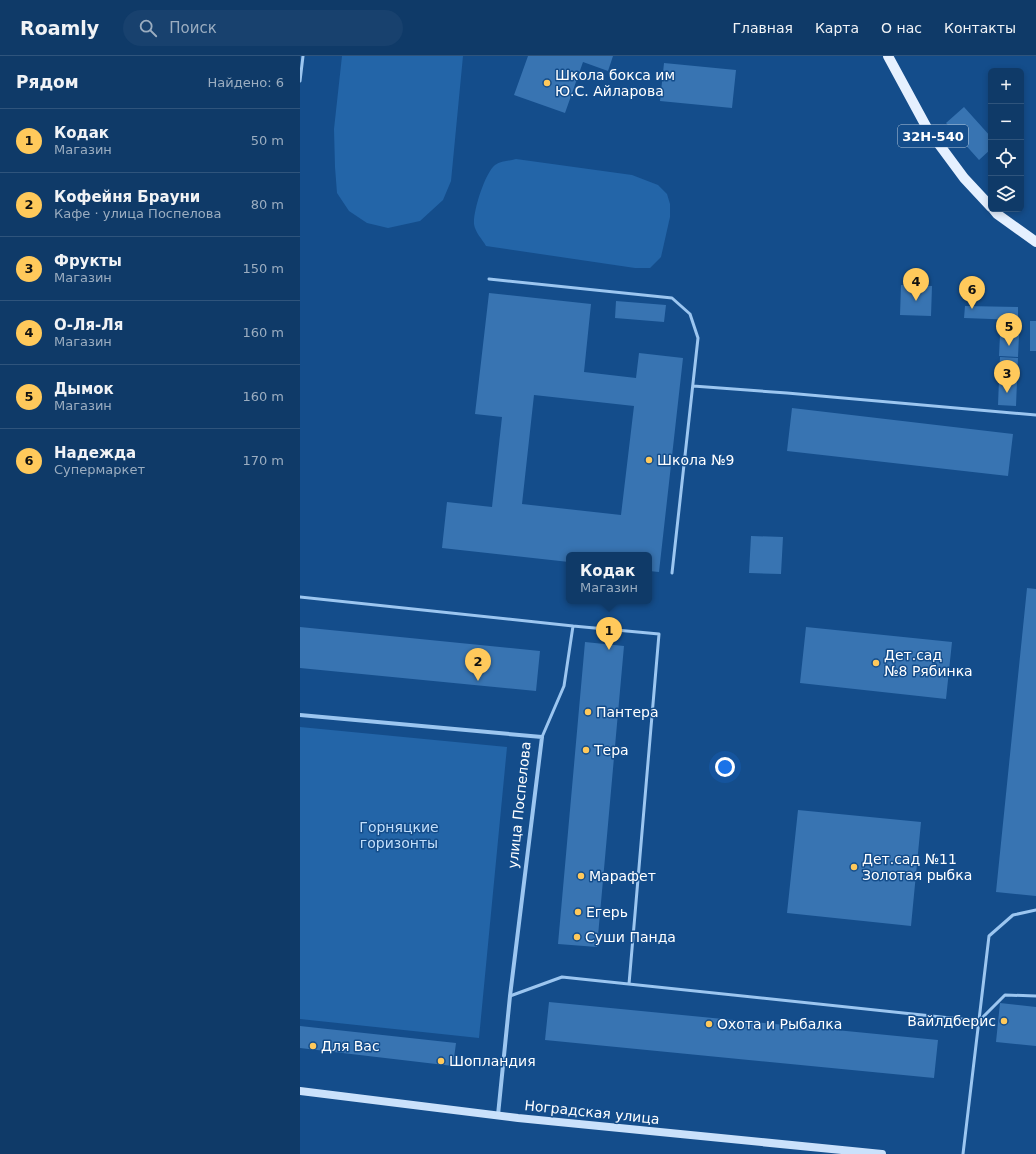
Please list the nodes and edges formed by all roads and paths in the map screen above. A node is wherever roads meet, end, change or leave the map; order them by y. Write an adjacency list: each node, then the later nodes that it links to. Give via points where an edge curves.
1 (303, 56): 3 (lane)
2 (888, 56): 4 (main road, 32Н-540, via 927,128 964,178)
3 (300, 81)
4 (988, 204)
5 (995, 212): 6 (main road, 32Н-540)
6 (1036, 242)
7 (489, 279): 8 (lane, via 672,298 690,314 698,338)
8 (693, 386): 9 (lane); 10 (lane)
9 (1036, 415)
10 (672, 573)
11 (300, 597): 12 (lane)
12 (573, 626): 14 (lane, via 564,686); 16 (lane, via 659,634)
13 (300, 715): 14 (street, улица Поспелова)
14 (542, 737): 17 (street, улица Поспелова)
15 (1036, 910): 19 (lane, via 1013,915 989,936)
16 (629, 984): 17 (lane, via 562,977); 19 (lane)
17 (510, 996): 21 (street, улица Поспелова)
18 (1036, 996): 19 (lane, via 1005,995)
19 (979, 1021): 23 (lane)
20 (300, 1091): 21 (street, Ноградская улица)
21 (498, 1115): 22 (street, Ноградская улица)
22 (882, 1154)
23 (963, 1154)

